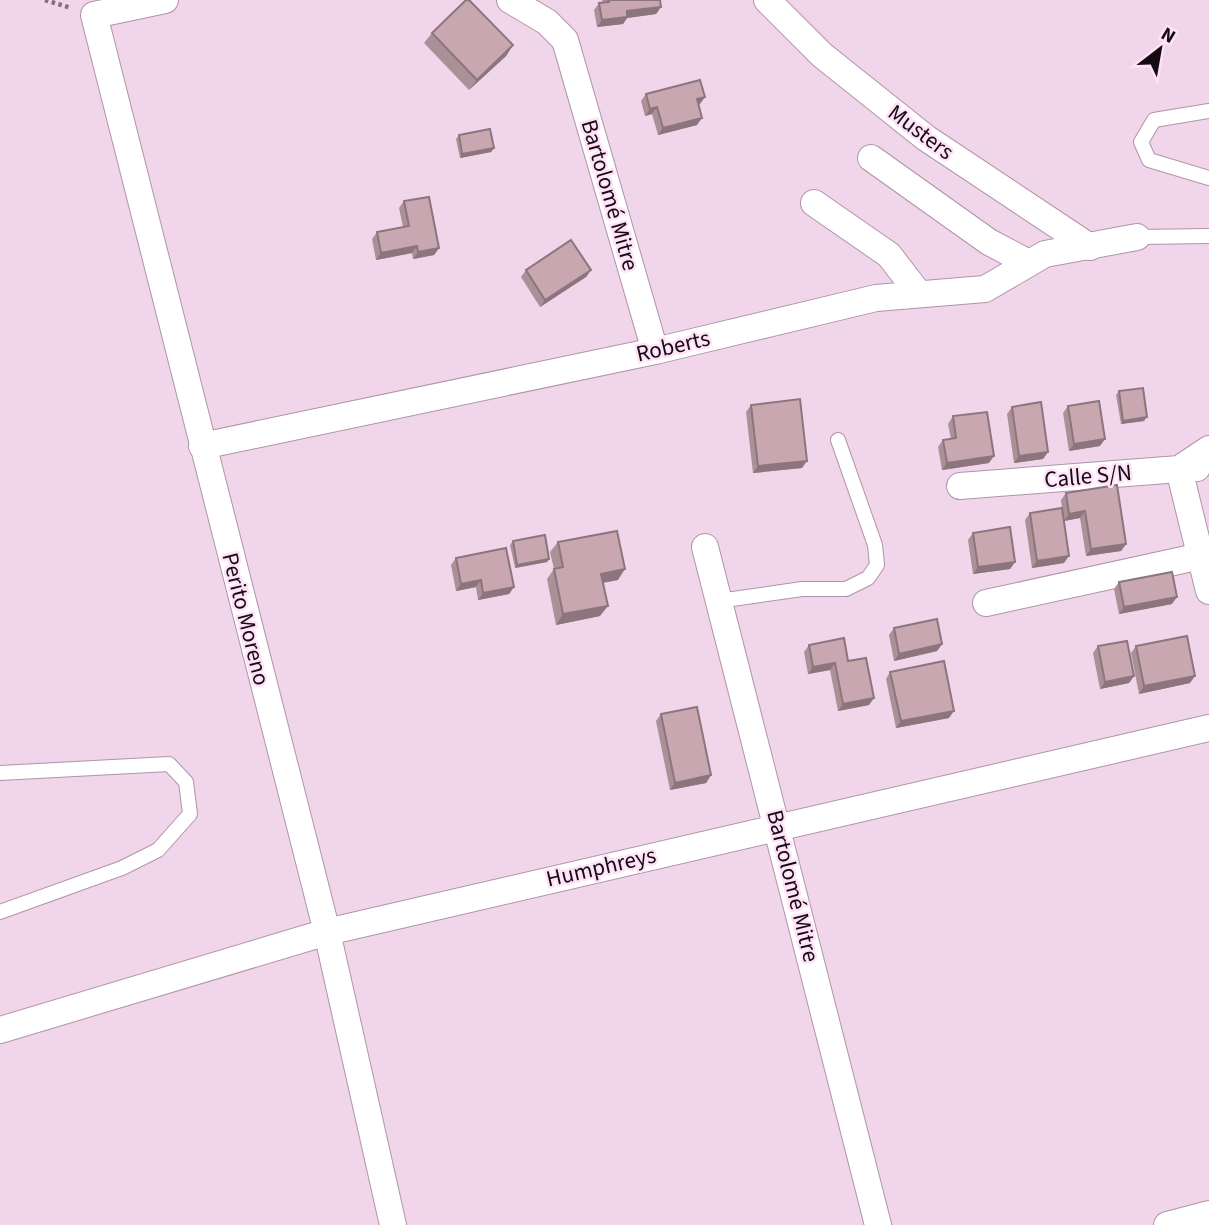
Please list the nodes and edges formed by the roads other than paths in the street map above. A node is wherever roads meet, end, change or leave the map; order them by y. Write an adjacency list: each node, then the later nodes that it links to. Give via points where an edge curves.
1 (165, 0): 15 (street, Perito Moreno, via 94,15)
2 (510, 0): 13 (street, Bartolomé Mitre, via 547,22 565,40)
3 (767, 0): 10 (street, Musters, via 822,55 926,138)
4 (1209, 111): 6 (lane, via 1154,120 1141,142 1149,160)
5 (871, 158): 11 (street, via 989,242)
6 (1209, 178)
7 (814, 203): 12 (street, via 889,255)
8 (1209, 236): 9 (lane)
9 (1137, 237): 10 (street, Roberts)
10 (1090, 247): 11 (street, Roberts, via 1045,254)
11 (1027, 262): 12 (street, Roberts, via 985,289)
12 (919, 294): 13 (street, Roberts, via 876,298)
13 (655, 351): 15 (street, Roberts)
14 (838, 440): 23 (lane, via 876,545 877,565 868,578 846,589 802,589)
15 (202, 446): 29 (street, Perito Moreno)
16 (1209, 449): 18 (street, Calle S/N)
17 (1209, 468): 18 (street)
18 (1179, 469): 19 (street, Calle S/N); 21 (street)
19 (960, 486)
20 (705, 547): 23 (street, Bartolomé Mitre)
21 (1201, 556): 22 (street); 24 (street)
22 (1209, 591)
23 (719, 601): 27 (street, Bartolomé Mitre)
24 (986, 603)
25 (1209, 728): 27 (street, Humphreys)
26 (0, 772): 28 (lane, via 169,764 186,782 191,814 158,850)
27 (778, 825): 29 (street, Humphreys); 33 (street, Bartolomé Mitre)
28 (0, 912)
29 (327, 932): 30 (street, Humphreys); 32 (street, Perito Moreno)
30 (0, 1030)
31 (1209, 1214): 34 (street)
32 (393, 1225)
33 (878, 1225)
34 (1167, 1225)

